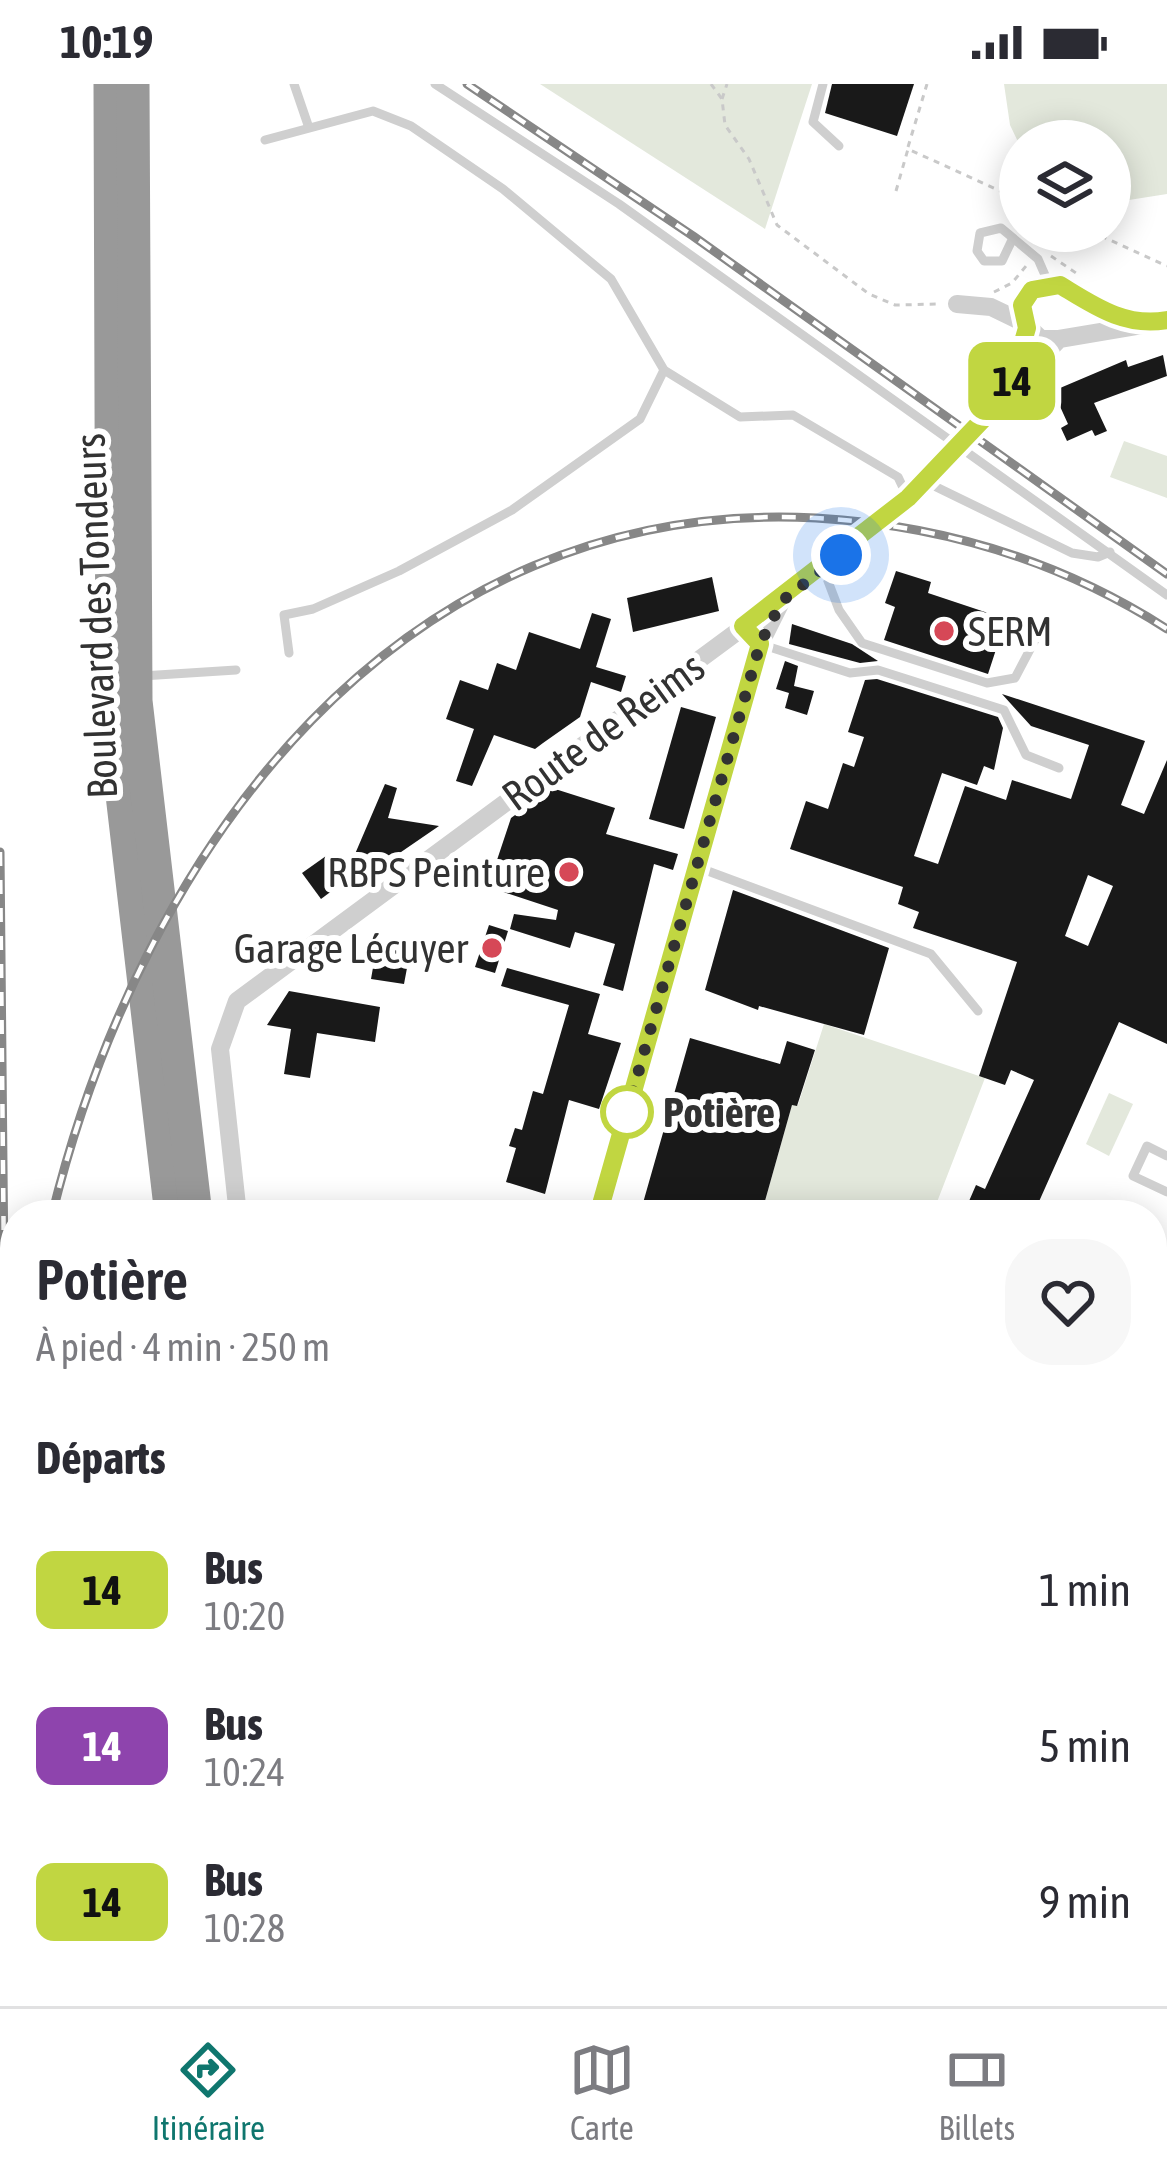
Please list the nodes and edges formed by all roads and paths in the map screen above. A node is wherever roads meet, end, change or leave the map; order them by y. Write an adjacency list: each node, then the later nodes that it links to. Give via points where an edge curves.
1 (110, 84): 49 (highway, Boulevard des Tondeurs, via 112,709)
2 (133, 84): 43 (highway, Boulevard des Tondeurs)
3 (294, 84): 10 (lane)
4 (435, 84): 34 (lane)
5 (711, 84): 9 (path)
6 (727, 84): 9 (path)
7 (823, 84): 12 (lane, via 813,122)
8 (928, 84): 13 (path)
9 (722, 99): 25 (path, via 725,125 777,225 805,250 895,305)
10 (308, 125): 11 (lane); 30 (lane, via 373,111 411,126 503,189 611,279)
11 (265, 140)
12 (839, 146)
13 (908, 149): 14 (path); 15 (path)
14 (999, 190)
15 (896, 191)
16 (1012, 240): 16 (lane, via 990,227 976,238 977,251 984,261 1003,262)
17 (1131, 250): 20 (path)
18 (1028, 252): 19 (lane)
19 (1038, 259): 21 (path, via 1060,257); 22 (lane); 26 (path, via 994,288)
20 (1167, 266)
21 (1076, 274)
22 (1048, 283): 23 (street); 24 (street)
23 (1026, 296): 26 (street); 28 (street, Route de Reims)
24 (1076, 300): 27 (street); 29 (street, Route de Reims, via 1077,320)
25 (957, 304): 26 (street)
26 (991, 307): 28 (street)
27 (1158, 322): 29 (street)
28 (1026, 326): 29 (street, via 1041,339); 31 (street, Route de Reims)
29 (1062, 337): 31 (street, Route de Reims)
30 (664, 370): 33 (lane, via 740,417 793,415 898,477); 41 (lane, via 640,419 512,511 399,571 284,615)
31 (1008, 393): 32 (street, Route de Reims)
32 (926, 482): 33 (street, Route de Reims); 34 (lane, via 1072,553)
33 (908, 498): 35 (street, Route de Reims)
34 (1110, 552): 36 (lane)
35 (823, 568): 37 (street, Route de Reims); 38 (lane, via 862,643 987,683 1016,678)
36 (1167, 595)
37 (782, 601): 39 (street, Route de Reims); 40 (street)
38 (1045, 621)
39 (743, 626): 40 (street); 51 (street, Route de Reims, via 237,1000 220,1049)
40 (760, 644): 44 (lane, via 1004,710 1026,755); 45 (street)
41 (289, 653)
42 (236, 670): 43 (lane)
43 (136, 676): 50 (highway, Boulevard des Tondeurs)
44 (1059, 768)
45 (697, 867): 46 (lane, via 931,954); 52 (street)
46 (978, 1011)
47 (1167, 1156): 48 (lane, via 1147,1146 1133,1176)
48 (1167, 1192)
49 (169, 1200)
50 (194, 1200)
51 (236, 1200)
52 (602, 1200)

